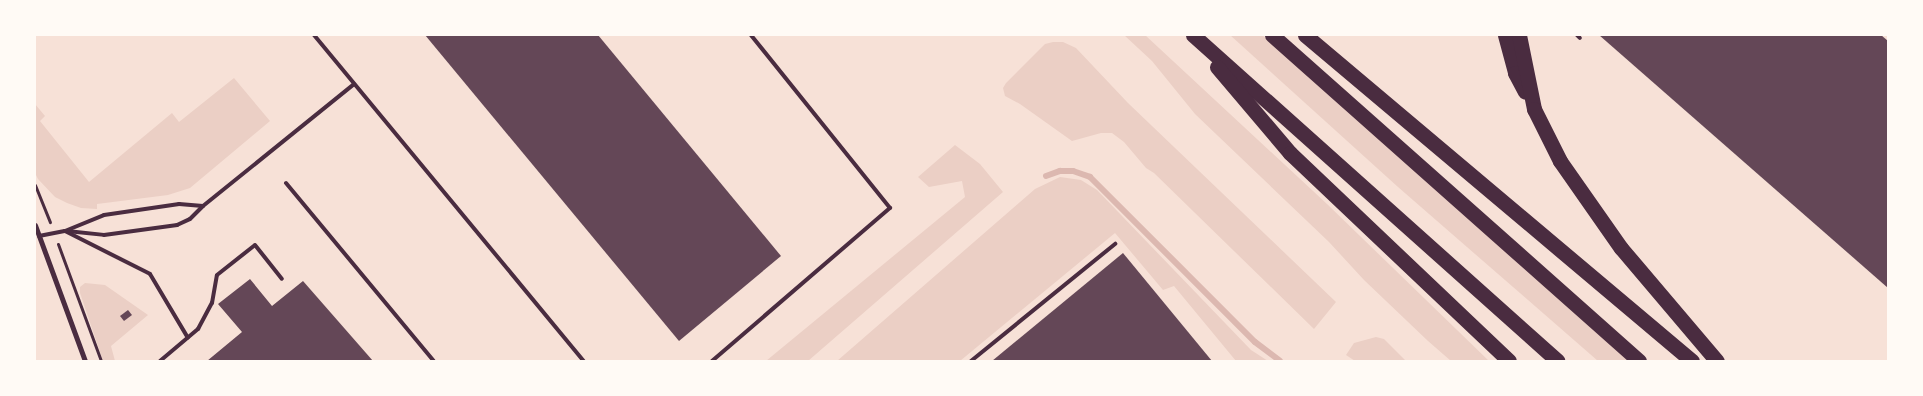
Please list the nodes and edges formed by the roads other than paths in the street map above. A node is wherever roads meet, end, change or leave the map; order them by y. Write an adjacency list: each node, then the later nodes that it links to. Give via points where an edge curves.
1 (314, 35): 8 (lane)
2 (751, 35): 22 (lane, via 890,208)
3 (1192, 35): 24 (highway, via 1290,153); 25 (highway)
4 (1272, 35): 26 (highway)
5 (1305, 35): 27 (highway)
6 (1505, 35): 9 (highway, via 1516,73)
7 (1519, 35): 9 (highway)
8 (354, 84): 11 (lane); 21 (lane)
9 (1534, 109): 28 (highway, via 1560,161 1599,220)
10 (286, 183): 20 (lane)
11 (203, 206): 13 (lane, via 178,204 104,215); 13 (lane, via 177,226 104,235)
12 (35, 225): 14 (street)
13 (65, 231): 14 (lane); 17 (lane, via 150,274)
14 (39, 236): 18 (street)
15 (1115, 244): 23 (lane)
16 (282, 279): 17 (lane, via 255,245 217,275 212,303 198,329)
17 (188, 338): 19 (lane)
18 (85, 361)
19 (160, 361)
20 (434, 361)
21 (584, 361)
22 (712, 361)
23 (971, 361)
24 (1510, 361)
25 (1558, 361)
26 (1639, 361)
27 (1692, 361)
28 (1717, 361)

